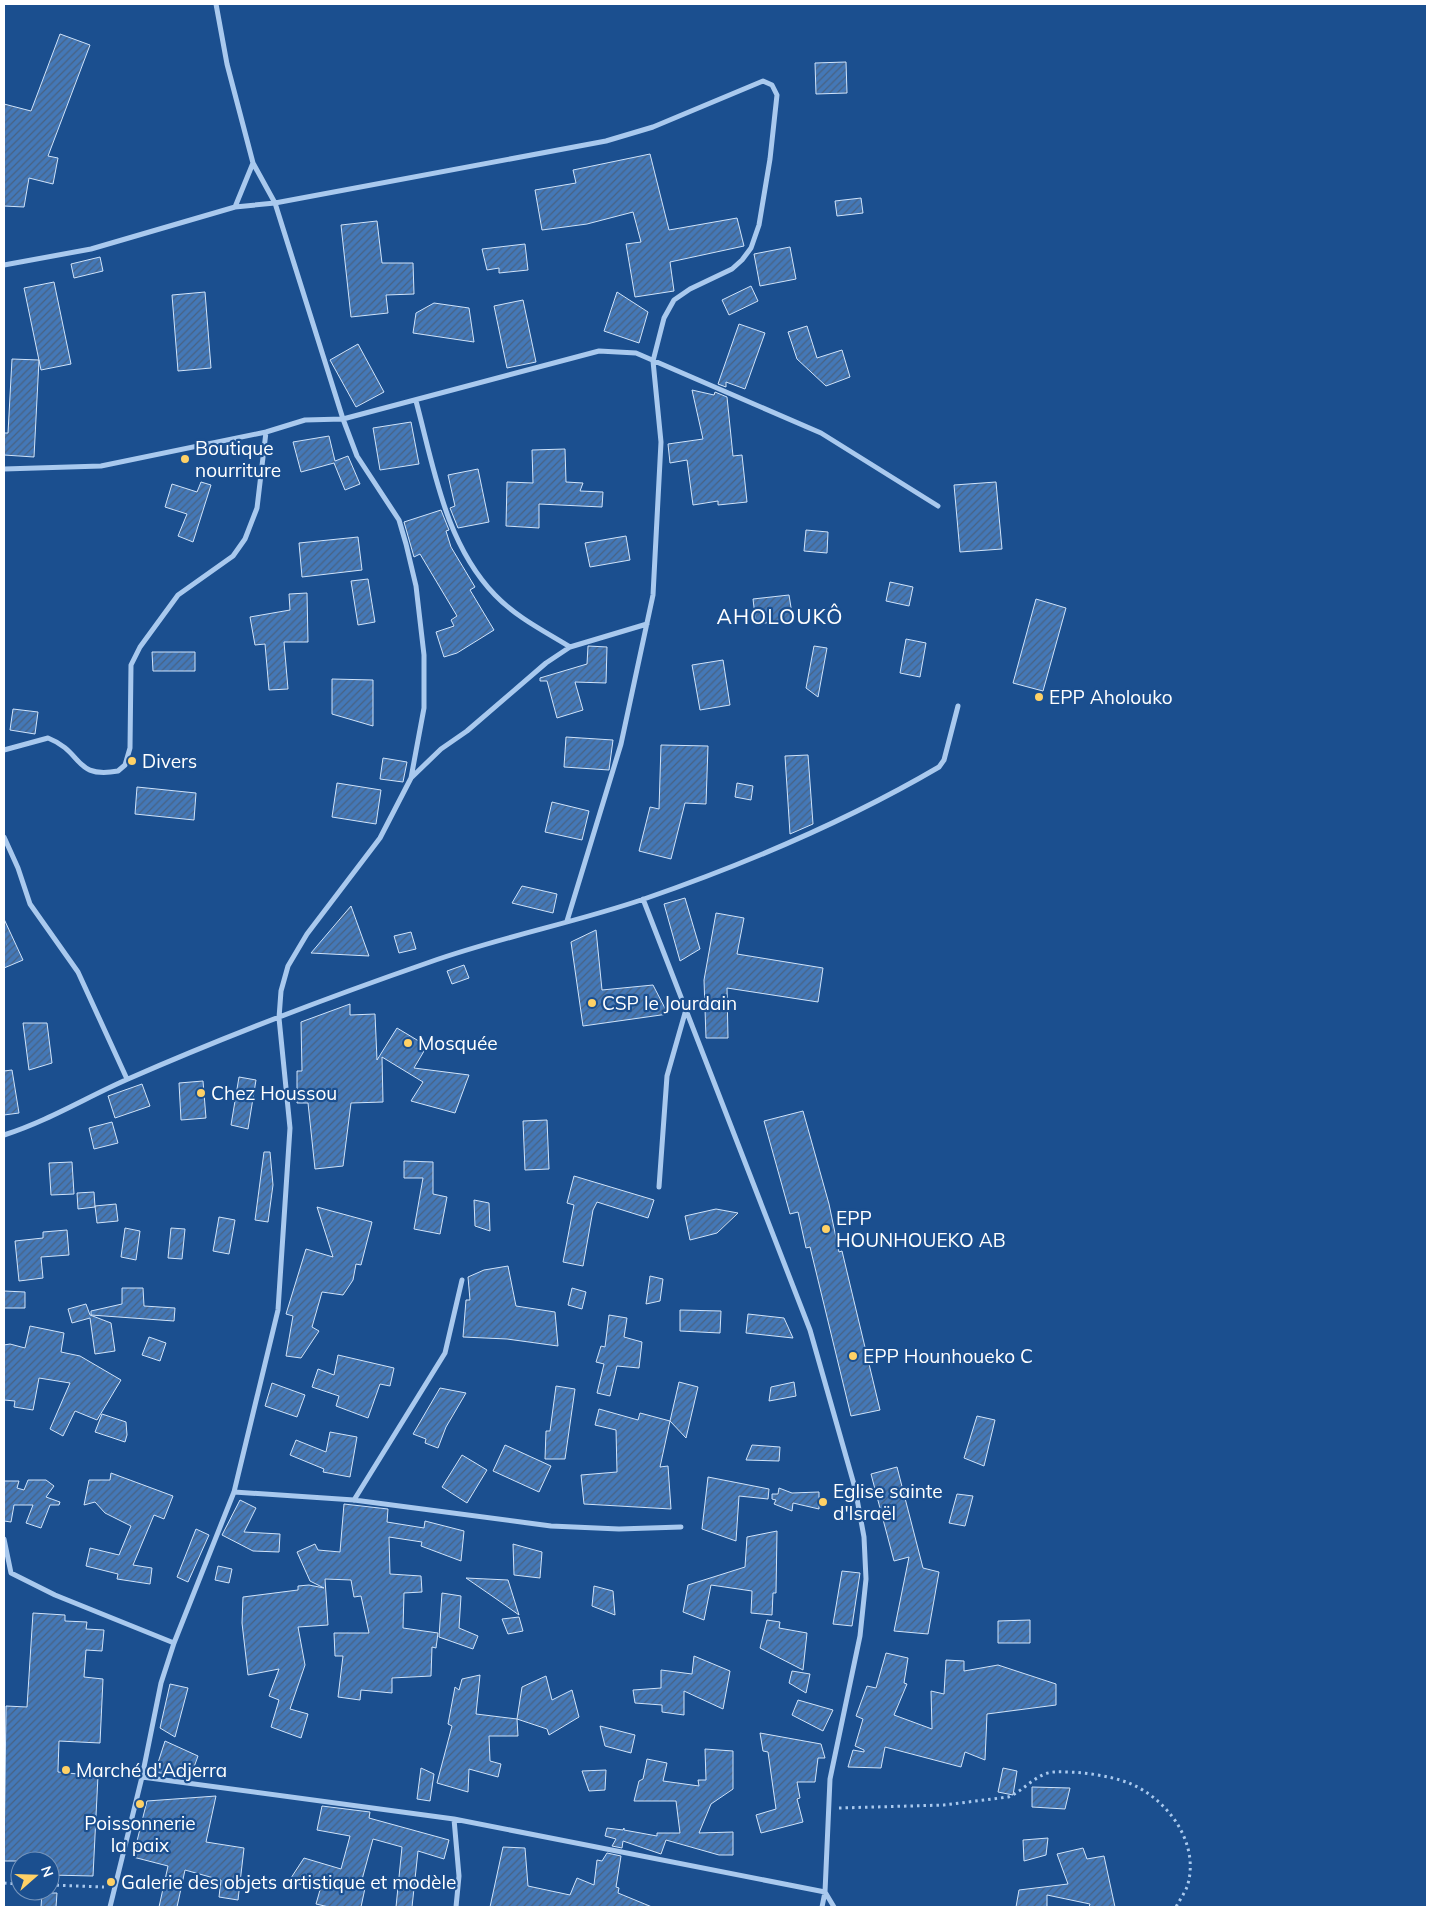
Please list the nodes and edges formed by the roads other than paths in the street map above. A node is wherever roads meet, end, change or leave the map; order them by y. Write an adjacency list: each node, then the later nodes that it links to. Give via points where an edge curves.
1 (216, 4): 2 (street, via 227,64)
2 (253, 163): 3 (street); 4 (street)
3 (274, 203): 4 (street); 6 (street, via 606,141 652,127 763,81 772,85 777,94 759,224 751,248 732,269 674,300 664,318); 8 (street)
4 (235, 207): 5 (street, via 91,249)
5 (4, 265)
6 (653, 360): 7 (street, via 636,353 599,351); 11 (street, via 822,433); 12 (street, via 661,442 653,595)
7 (416, 401): 8 (street); 13 (street, via 448,520 467,559 495,595 524,619)
8 (343, 420): 9 (street, via 305,420); 16 (street, via 357,456 399,520 416,586 424,655 424,708)
9 (266, 432): 10 (street, via 101,466); 15 (street, via 257,508 245,539 233,556 178,595 140,646 132,664 130,748 125,765 118,772 94,773 84,768 72,753 48,738)
10 (4, 469)
11 (938, 506)
12 (647, 624): 13 (street); 19 (street, via 621,744)
13 (570, 647): 16 (street, via 441,749)
14 (958, 706): 18 (street, via 944,760 939,767 807,834)
15 (4, 750)
16 (411, 778): 21 (street, via 380,838 307,934 288,966 281,991)
17 (4, 837): 22 (street, via 30,904 78,972)
18 (643, 899): 19 (street); 20 (street)
19 (567, 921): 21 (street, via 432,961)
20 (686, 1013): 24 (street, via 668,1076); 33 (street, via 810,1330 855,1488 864,1538 866,1579 860,1636 830,1779)
21 (279, 1018): 22 (street); 26 (street, via 290,1128 278,1310)
22 (127, 1079): 23 (street, via 85,1101)
23 (4, 1134)
24 (659, 1187)
25 (462, 1280): 27 (street, via 445,1353)
26 (234, 1492): 27 (street); 30 (street)
27 (354, 1500): 28 (street, via 551,1526)
28 (681, 1527)
29 (4, 1539): 30 (street, via 11,1572 55,1594)
30 (174, 1643): 31 (street, via 161,1683)
31 (142, 1777): 32 (street); 34 (street)
32 (454, 1819): 33 (street); 35 (street, via 459,1876)
33 (825, 1892): 36 (street); 37 (street)
34 (110, 1907)
35 (456, 1907)
36 (822, 1907)
37 (834, 1907)

